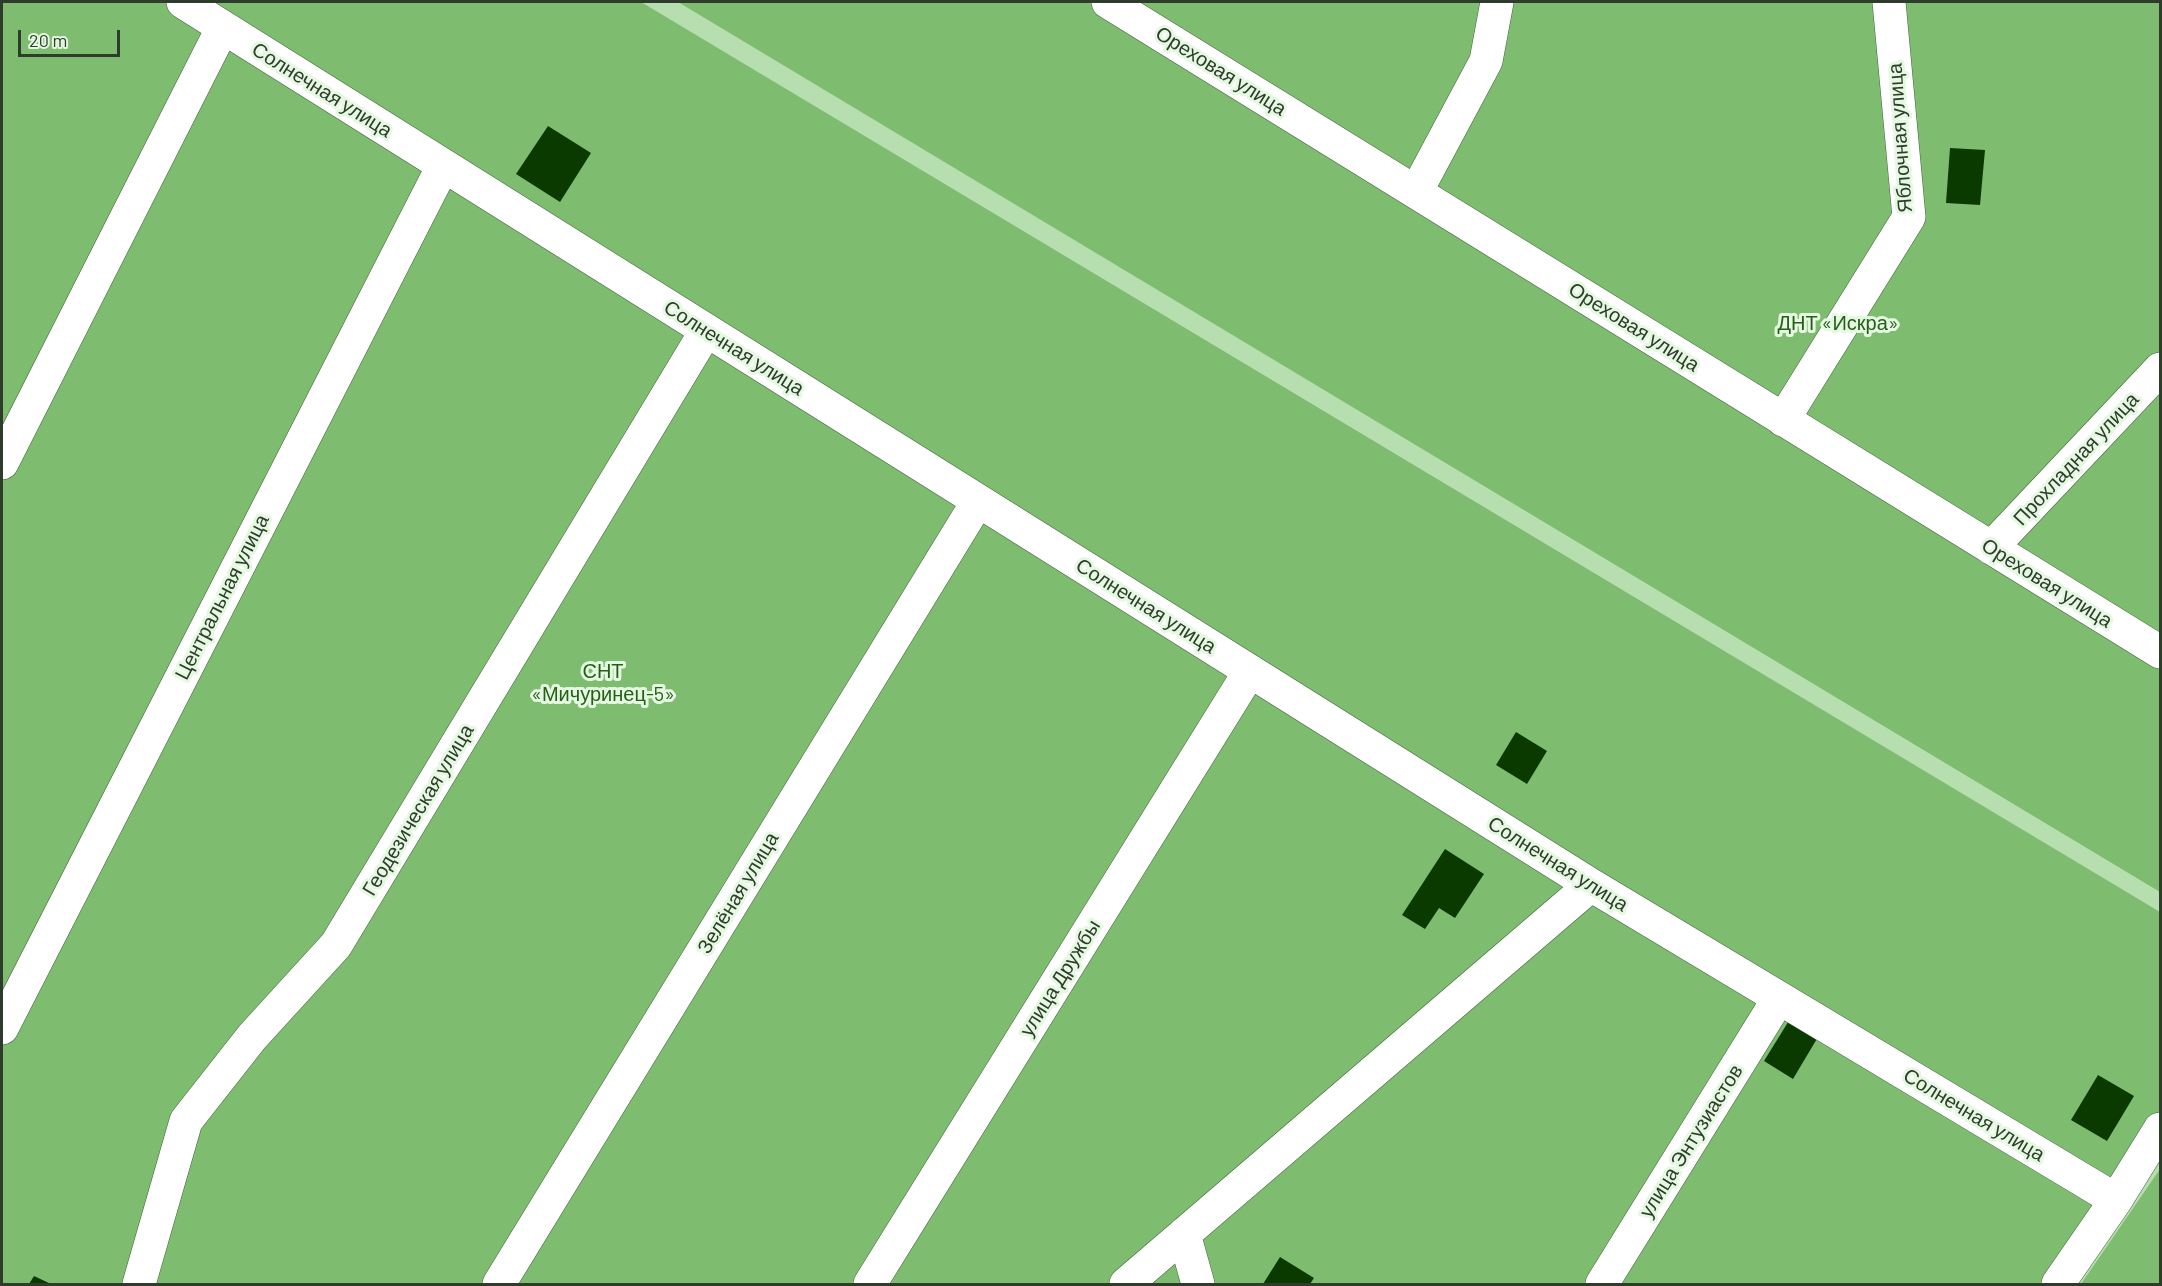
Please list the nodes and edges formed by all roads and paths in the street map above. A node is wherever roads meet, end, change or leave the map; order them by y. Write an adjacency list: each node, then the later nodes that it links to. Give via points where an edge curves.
1 (183, 2): 5 (street, Солнечная улица)
2 (1108, 2): 7 (street, Ореховая улица)
3 (1497, 2): 7 (street, via 1486,61)
4 (1889, 2): 10 (street, Яблочная улица, via 1909,217)
5 (223, 27): 6 (street, Солнечная улица); 11 (street)
6 (443, 166): 8 (street, Солнечная улица); 18 (street, Центральная улица)
7 (1416, 192): 10 (street, Ореховая улица)
8 (706, 331): 12 (street, Солнечная улица); 22 (street, Геодезическая улица, via 336,945 252,1037 186,1120)
9 (2160, 369): 13 (street, Прохладная улица)
10 (1784, 420): 13 (street, Ореховая улица)
11 (2, 463)
12 (978, 501): 15 (street, Солнечная улица); 23 (street, Зелёная улица)
13 (1991, 548): 14 (street, Ореховая улица)
14 (2160, 652)
15 (1250, 671): 16 (street, Солнечная улица); 24 (street, улица Дружбы)
16 (1591, 885): 17 (street, Солнечная улица); 21 (street)
17 (1779, 998): 20 (street, Солнечная улица); 27 (street, улица Энтузиастов)
18 (2, 1028)
19 (2160, 1129): 20 (street)
20 (2116, 1200): 28 (street)
21 (1184, 1234): 25 (street); 26 (street)
22 (139, 1284)
23 (499, 1284)
24 (870, 1284)
25 (1126, 1284)
26 (1198, 1284)
27 (1602, 1284)
28 (2058, 1284)

